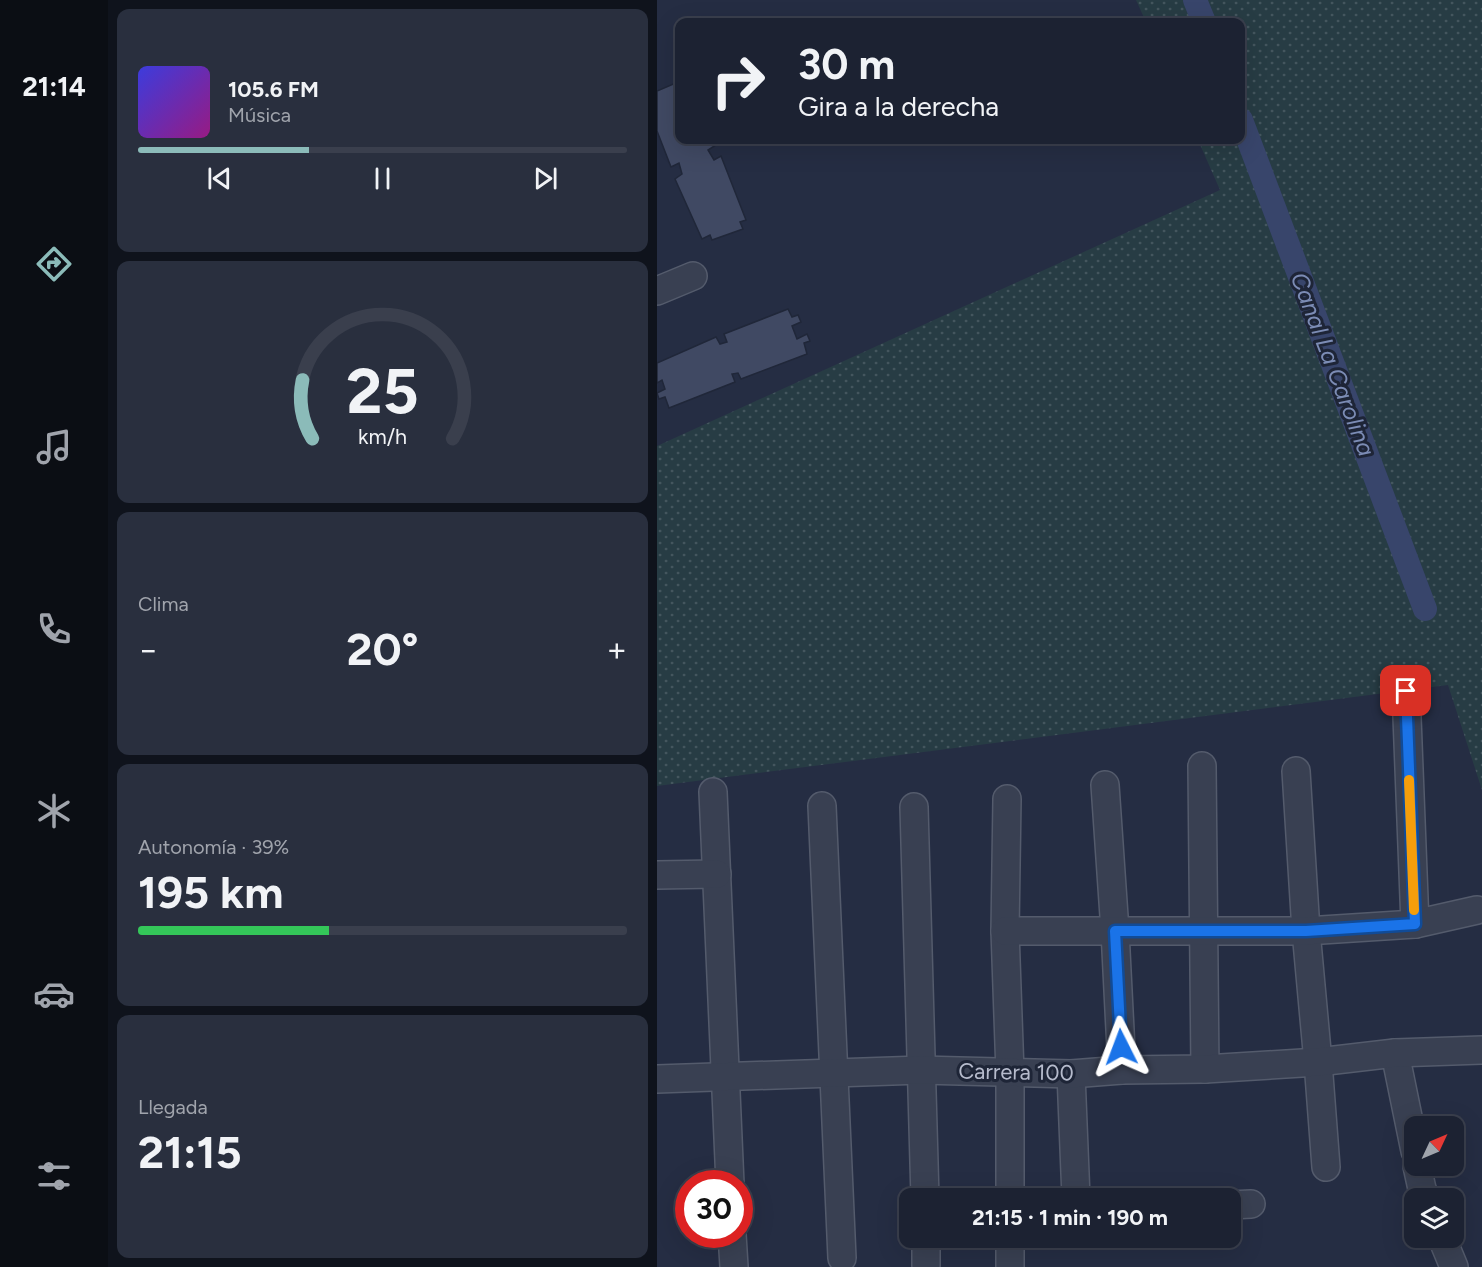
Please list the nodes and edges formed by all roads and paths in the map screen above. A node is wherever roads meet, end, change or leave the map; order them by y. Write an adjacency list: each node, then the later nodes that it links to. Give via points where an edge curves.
1 (693, 276): 2 (street)
2 (657, 291)
3 (1406, 691): 14 (street)
4 (1202, 766): 17 (street)
5 (1296, 771): 18 (street)
6 (1105, 785): 16 (street)
7 (713, 792): 11 (street)
8 (1007, 799): 15 (street)
9 (822, 806): 25 (street)
10 (914, 807): 23 (street)
11 (717, 874): 12 (street); 28 (street)
12 (657, 875)
13 (1477, 910): 14 (street)
14 (1415, 924): 18 (street)
15 (1005, 931): 16 (street); 26 (street)
16 (1115, 931): 17 (street); 24 (street)
17 (1204, 931): 18 (street); 22 (street)
18 (1306, 931): 21 (street)
19 (1482, 1050): 20 (street, Carrera 100)
20 (1395, 1053): 21 (street, Carrera 100); 30 (street)
21 (1318, 1062): 22 (street, Carrera 100); 31 (street)
22 (1205, 1069): 24 (street, Carrera 100)
23 (921, 1070): 25 (street, Carrera 100); 26 (street, Carrera 100); 33 (street)
24 (1122, 1070): 27 (street, Carrera 100)
25 (833, 1073): 28 (street, Carrera 100); 40 (street)
26 (1009, 1073): 27 (street, Carrera 100); 34 (street)
27 (1071, 1074): 35 (street)
28 (725, 1077): 29 (street, Carrera 100); 32 (street)
29 (657, 1079)
30 (1408, 1116)
31 (1326, 1167)
32 (729, 1170)
33 (925, 1188)
34 (1009, 1188)
35 (1076, 1188)
36 (733, 1248): 42 (street)
37 (926, 1248): 41 (street)
38 (1009, 1248): 43 (street)
39 (1446, 1248): 44 (street)
40 (842, 1258)
41 (926, 1265)
42 (734, 1267)
43 (1009, 1267)
44 (1454, 1267)

